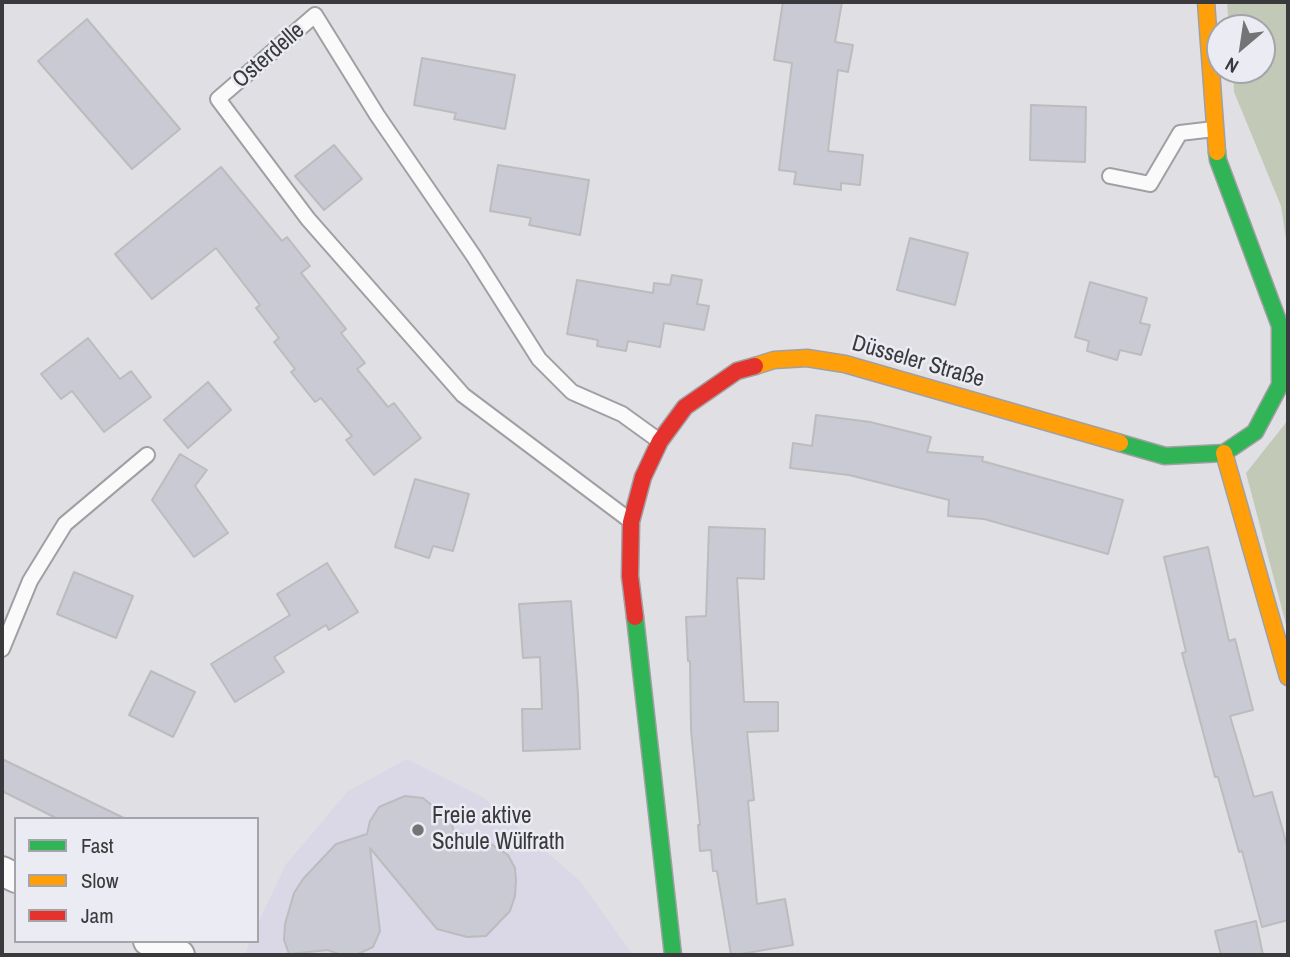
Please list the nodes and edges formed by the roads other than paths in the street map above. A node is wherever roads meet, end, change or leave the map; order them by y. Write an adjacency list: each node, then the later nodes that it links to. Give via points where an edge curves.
1 (1206, 2): 2 (main road)
2 (1215, 128): 3 (lane, via 1180,133 1150,184); 5 (main road, via 1218,160 1280,326 1280,385 1255,432)
3 (1110, 176)
4 (660, 441): 5 (main road, Düsseler Straße, via 685,407 737,371 774,360 807,358 845,364 1165,456); 7 (main road, Düsseler Straße, via 643,477); 7 (lane, Osterdelle, via 622,414 572,392 539,359 315,15 218,99 308,219 463,395)
5 (1224, 453): 9 (main road)
6 (147, 455): 8 (lane, via 65,524 30,581)
7 (631, 522): 12 (main road, Düsseler Straße, via 630,576)
8 (2, 649)
9 (1288, 677)
10 (153, 943): 11 (street)
11 (180, 955)
12 (673, 955)

